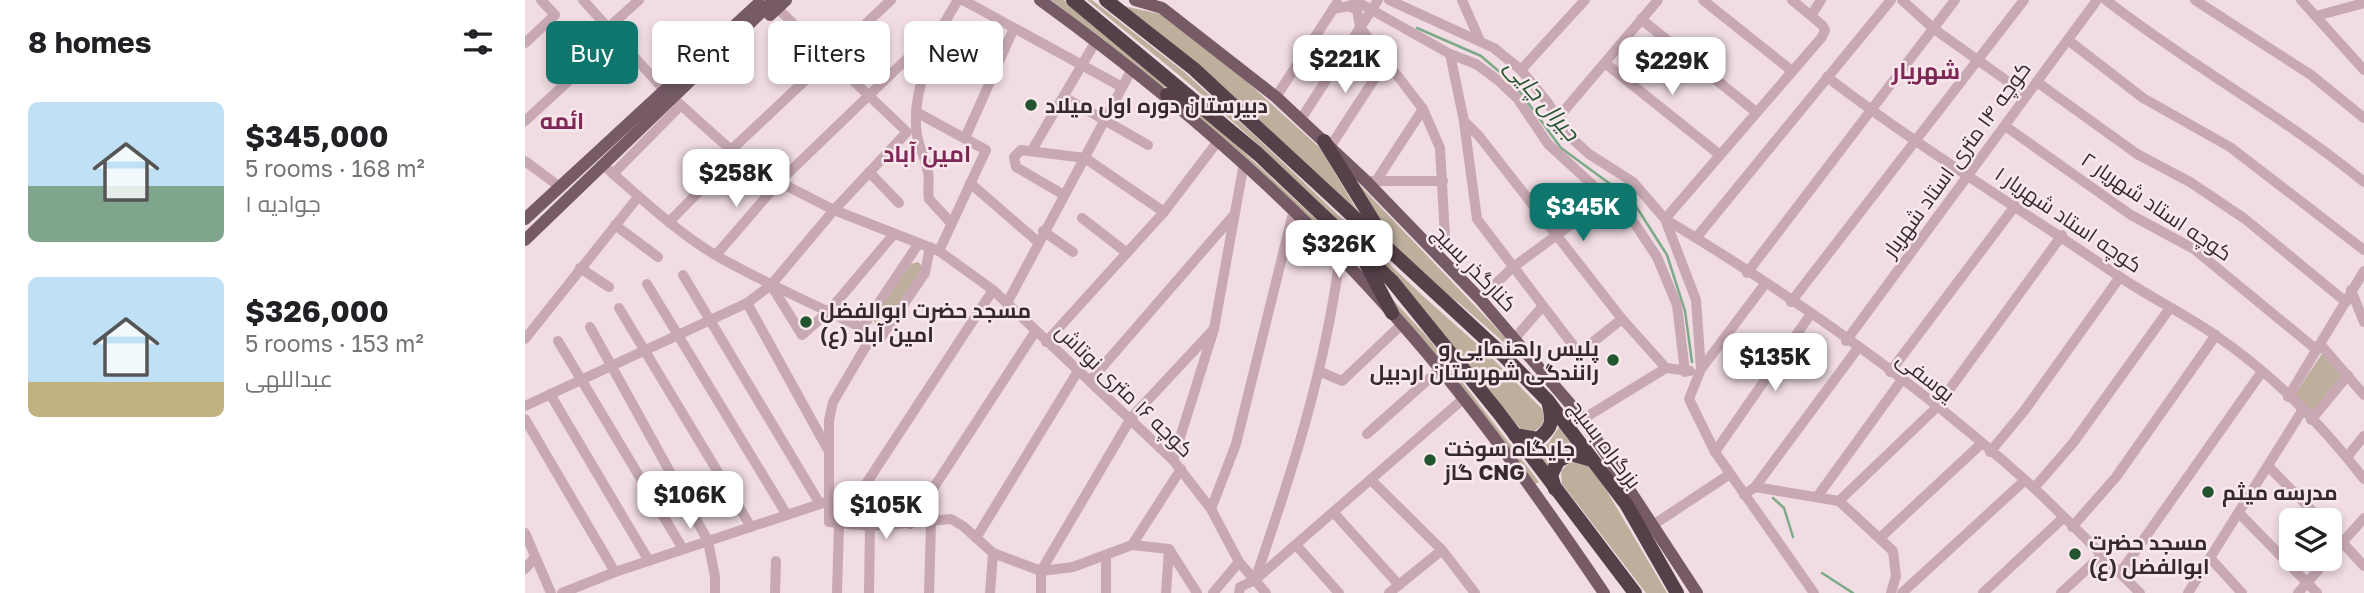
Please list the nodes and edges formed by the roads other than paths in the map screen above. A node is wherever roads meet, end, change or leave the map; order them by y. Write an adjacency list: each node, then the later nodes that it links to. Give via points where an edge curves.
1 (541, 0): 52 (street, via 555,15)
2 (583, 0): 37 (street, کوچه ۱۶ متری نوتاش)
3 (639, 0): 38 (street)
4 (750, 0): 39 (main road)
5 (761, 0): 40 (main road)
6 (891, 0): 43 (street)
7 (961, 0): 44 (street); 47 (street)
8 (1040, 0): 50 (main road)
9 (1073, 0): 81 (highway)
10 (1106, 0): 143 (highway, بزرگراه بسیج, via 1194,69)
11 (1135, 0): 78 (main road, کنارگذر بسیج, via 1162,8)
12 (1354, 0): 32 (street)
13 (1378, 0): 32 (street)
14 (1462, 0): 51 (street)
15 (1585, 0): 64 (street)
16 (1658, 0): 36 (street)
17 (1703, 0): 65 (street)
18 (1792, 0): 33 (street)
19 (1821, 0): 33 (street)
20 (1891, 0): 66 (street)
21 (1902, 0): 48 (street)
22 (1955, 0): 48 (street)
23 (2024, 0): 59 (street)
24 (2097, 0): 49 (street, کوچه ۱۴ متری استاد شهریار)
25 (2106, 0): 109 (street, via 2159,41 2278,116)
26 (2195, 0): 85 (street, via 2311,75)
27 (2301, 0): 34 (street)
28 (1396, 1): 35 (street); 51 (street)
29 (779, 3): 41 (main road); 42 (street); 45 (main road)
30 (2364, 3): 34 (street)
31 (1336, 4): 46 (street, via 1357,10); 78 (street)
32 (1372, 11): 35 (street); 46 (street)
33 (1812, 14): 65 (street, via 1825,30)
34 (2316, 16): 55 (street)
35 (1383, 18): 53 (street)
36 (1641, 19): 60 (street); 84 (street)
37 (602, 21)
38 (621, 21)
39 (727, 21)
40 (742, 21)
41 (753, 21)
42 (795, 21)
43 (869, 21)
44 (945, 21)
45 (754, 27)
46 (1360, 27): 57 (street); 87 (street)
47 (1014, 28): 61 (street); 92 (street)
48 (1934, 29): 59 (street); 82 (street)
49 (2068, 40): 67 (street, کوچه ۱۴ متری استاد شهریار); 138 (street, via 2143,98 2230,146)
50 (1096, 41): 61 (street); 62 (main road)
51 (1480, 41): 64 (street)
52 (525, 43)
53 (1450, 54): 90 (street); 114 (street, via 1499,80 1548,144)
54 (2364, 54): 55 (street)
55 (2353, 58): 63 (street)
56 (638, 60): 79 (street, کوچه ۱۶ متری نوتاش)
57 (1386, 61): 80 (street); 95 (street)
58 (904, 62): 76 (street)
59 (1979, 62): 75 (street); 94 (street)
60 (1605, 64): 88 (street); 99 (street)
61 (1082, 65): 73 (street); 77 (street)
62 (1133, 67): 73 (street); 74 (main road)
63 (2364, 70)
64 (1521, 71): 88 (street)
65 (1792, 71): 84 (street)
66 (1827, 76): 82 (street, کوچه استاد شهریار ۱); 132 (street)
67 (2037, 82): 75 (street, کوچه ۱۴ متری استاد شهریار); 159 (street, via 2137,154 2245,219)
68 (561, 84): 89 (street)
69 (683, 84): 79 (main road)
70 (803, 84): 98 (street)
71 (856, 84): 76 (street)
72 (923, 84): 83 (street)
73 (1122, 87): 86 (street)
74 (1167, 95): 81 (highway); 93 (main road)
75 (2027, 95): 91 (street, کوچه ۱۴ متری استاد شهریار)
76 (869, 97): 104 (street, via 907,132); 108 (street)
77 (1064, 97): 86 (street); 97 (street)
78 (1276, 97): 87 (main road, کنارگذر بسیج)
79 (673, 98): 98 (street, کوچه ۱۶ متری نوتاش); 103 (main road); 111 (main road)
80 (1423, 108): 106 (street); 107 (street, via 1440,148)
81 (1205, 109): 137 (highway)
82 (1872, 111): 94 (street, کوچه استاد شهریار ۱); 148 (street)
83 (916, 112): 92 (street); 125 (street, via 929,199)
84 (1756, 112): 99 (street)
85 (2364, 117)
86 (1106, 119): 96 (street); 100 (street)
87 (1301, 119): 95 (main road, کنارگذر بسیج)
88 (1557, 119): 123 (street, via 1588,154 1633,182)
89 (525, 121)
90 (1464, 121): 129 (street); 146 (street, via 1477,219)
91 (2005, 126): 105 (street, کوچه ۱۴ متری استاد شهریار); 183 (street, کوچه استاد شهریار ۲, via 2131,215 2194,249)
92 (965, 138): 110 (street, via 986,150)
93 (1218, 141): 102 (main road); 119 (street)
94 (1916, 142): 105 (street, کوچه استاد شهریار ۱); 158 (street)
95 (1327, 144): 106 (main road, کنارگذر بسیج); 143 (highway)
96 (1148, 145)
97 (1032, 150): 100 (street); 112 (street, via 1021,150 1014,157 1016,167)
98 (734, 152): 108 (street, کوچه ۱۶ متری نوتاش); 124 (street)
99 (1720, 155): 123 (street)
100 (1085, 158): 112 (street); 119 (street)
101 (525, 161): 111 (street)
102 (1244, 163): 117 (main road); 120 (street)
103 (608, 169): 113 (street); 133 (main road)
104 (869, 172): 115 (street); 118 (street)
105 (1968, 176): 116 (street, کوچه استاد شهریار ۱); 180 (street, کوچه ۱۴ متری استاد شهریار)
106 (1371, 181): 107 (street); 157 (main road, کنارگذر بسیج)
107 (1443, 181): 131 (street)
108 (779, 182): 118 (street, کوچه ۱۶ متری نوتاش); 141 (street)
109 (2364, 182)
110 (970, 183): 125 (street); 134 (street)
111 (560, 187): 122 (main road)
112 (1064, 195): 127 (street)
113 (638, 197): 124 (street); 126 (street)
114 (1608, 198): 129 (street); 192 (street, via 1635,224 1668,280 1677,305)
115 (899, 204)
116 (2015, 206): 130 (street, کوچه استاد شهریار ۱); 193 (street)
117 (1294, 209): 142 (main road); 235 (street, via 1236,444)
118 (834, 210): 128 (street, کوچه ۱۶ متری نوتاش); 153 (street)
119 (1164, 212): 140 (street)
120 (1233, 216): 173 (street); 197 (street)
121 (1082, 218): 140 (street)
122 (525, 219)
123 (1665, 219): 132 (street, یوسفی); 188 (street, via 1696,300)
124 (669, 222): 141 (street)
125 (951, 223): 136 (street)
126 (615, 225): 144 (street); 145 (street)
127 (1043, 231): 134 (street); 139 (street)
128 (894, 234): 135 (street, کوچه ۱۶ متری نوتاش); 165 (street)
129 (1556, 234): 146 (street); 168 (street)
130 (2063, 235): 150 (street, کوچه استاد شهریار ۱); 205 (street)
131 (1445, 237)
132 (1696, 238): 148 (street, یوسفی)
133 (525, 240)
134 (1037, 241): 161 (street)
135 (919, 243): 136 (street, کوچه ۱۶ متری نوتاش); 172 (street)
136 (935, 249): 155 (street, کوچه ۱۶ متری نوتاش); 182 (street, via 925,273 882,336)
137 (1358, 249): 167 (highway); 212 (highway, via 1392,281)
138 (2364, 250)
139 (1073, 252)
140 (1127, 253): 181 (street)
141 (716, 255): 153 (street)
142 (1340, 256): 167 (main road); 191 (street)
143 (1395, 256): 203 (highway, بزرگراه بسیج)
144 (658, 257)
145 (580, 268): 154 (street); 178 (street)
146 (1511, 268): 157 (street); 162 (street)
147 (2364, 271): 156 (street)
148 (1747, 273): 152 (street, یوسفی)
149 (683, 275): 169 (street)
150 (2120, 277): 164 (street, کوچه استاد شهریار ۱); 217 (street)
151 (647, 284): 175 (street)
152 (1765, 284): 158 (street, یوسفی); 188 (street)
153 (771, 285): 160 (street); 165 (street); 165 (street, via 802,335)
154 (609, 287)
155 (993, 290): 161 (street, کوچه ۱۶ متری نوتاش); 243 (street)
156 (2351, 290): 159 (street); 170 (street)
157 (1480, 299): 177 (main road, کنارگذر بسیج)
158 (1791, 302): 166 (street, یوسفی)
159 (2346, 302): 183 (street)
160 (747, 303): 169 (street); 215 (street)
161 (1007, 303): 174 (street, کوچه ۱۶ متری نوتاش)
162 (1542, 307): 168 (street, via 1579,353); 177 (street)
163 (619, 308): 185 (street)
164 (2170, 308): 176 (street, کوچه استاد شهریار ۱); 228 (street, via 2073,443)
165 (829, 311): 172 (street)
166 (1810, 315): 180 (street, یوسفی); 216 (street)
167 (1397, 318): 189 (main road); 191 (street, via 1342,381)
168 (1622, 319): 187 (street)
169 (710, 320): 175 (street); 233 (street)
170 (2364, 322)
171 (590, 327): 186 (street)
172 (862, 328): 182 (street)
173 (1214, 328): 207 (street); 219 (street)
174 (1035, 332): 181 (street, کوچه ۱۶ متری نوتاش); 242 (street)
175 (679, 335): 185 (street); 237 (street)
176 (2216, 335): 194 (street, کوچه استاد شهریار ۱); 247 (street, via 2116,477)
177 (1515, 338): 209 (main road, کنارگذر بسیج)
178 (525, 339)
179 (558, 341): 196 (street)
180 (1846, 341): 184 (street, یوسفی)
181 (1046, 342): 190 (street, کوچه ۱۶ متری نوتاش)
182 (866, 346): 215 (street, via 833,402)
183 (2318, 347): 195 (street, کوچه استاد شهریار ۲); 201 (street)
184 (1858, 348): 193 (street, یوسفی); 227 (street)
185 (645, 351): 186 (street); 246 (street)
186 (612, 365): 196 (street); 251 (street)
187 (1665, 368): 192 (street); 209 (street)
188 (1701, 369): 192 (street); 216 (street, via 1689,399)
189 (1439, 370): 202 (main road); 211 (street)
190 (1078, 371): 197 (street, کوچه ۱۶ متری نوتاش); 250 (street)
191 (1321, 372): 271 (street)
192 (1685, 372)
193 (1890, 372): 198 (street, یوسفی)
194 (2261, 373): 201 (street, کوچه استاد شهریار ۱); 270 (street)
195 (2348, 375): 200 (street, کوچه استاد شهریار ۲); 210 (street)
196 (580, 381): 199 (street); 255 (street)
197 (1090, 381): 207 (street, کوچه ۱۶ متری نوتاش)
198 (1901, 381): 205 (street, یوسفی); 231 (street)
199 (550, 394): 204 (street); 263 (street)
200 (2364, 395)
201 (2288, 397): 206 (street, کوچه استاد شهریار ۱)
202 (1462, 400): 225 (street); 292 (main road, via 1524,474)
203 (1548, 401): 212 (highway, via 1553,419 1550,430 1538,439); 220 (highway, بزرگراه بسیج)
204 (525, 406)
205 (1936, 408): 214 (street, یوسفی); 232 (street)
206 (2302, 411): 210 (street, کوچه استاد شهریار ۱); 221 (street)
207 (1131, 418): 219 (street, کوچه ۱۶ متری نوتاش); 269 (street)
208 (525, 419): 268 (street)
209 (1583, 419): 244 (main road, کنارگذر بسیج)
210 (2311, 420): 218 (street, کوچه استاد شهریار ۱)
211 (1367, 434)
212 (1515, 435): 229 (highway)
213 (2364, 436): 218 (street)
214 (1981, 444): 217 (street, یوسفی); 249 (street)
215 (829, 452): 233 (street)
216 (1715, 452): 223 (street)
217 (1990, 452): 226 (street, یوسفی)
218 (2347, 457): 224 (street, کوچه استاد شهریار ۱)
219 (1173, 460): 222 (street, کوچه ۱۶ متری نوتاش)
220 (1593, 461): 229 (highway, via 1571,454 1558,461 1552,475); 294 (highway, بزرگراه بسیج, via 1626,504)
221 (2269, 467): 234 (street); 238 (street)
222 (1181, 469): 235 (street, کوچه ۱۶ متری نوتاش); 253 (street)
223 (1730, 474): 230 (street); 244 (street)
224 (2364, 479)
225 (1371, 480): 236 (street); 257 (street)
226 (2024, 481): 228 (street, یوسفی); 298 (street)
227 (1755, 487): 230 (street); 231 (street)
228 (2033, 488): 239 (street, یوسفی)
229 (1558, 495): 293 (highway)
230 (1744, 495): 296 (street)
231 (1817, 498): 232 (street)
232 (1839, 501): 249 (street)
233 (825, 502): 237 (street); 243 (street, via 829,522)
234 (2309, 508)
235 (1212, 509): 265 (street, کوچه ۱۶ متری نوتاش)
236 (1334, 513): 254 (street); 273 (street)
237 (787, 514): 246 (street)
238 (2240, 514): 262 (street); 272 (street)
239 (2063, 518): 247 (street, یوسفی); 299 (street)
240 (2364, 518): 252 (street)
241 (931, 523): 242 (street); 250 (street, via 957,521); 280 (street)
242 (910, 524): 245 (street)
243 (839, 525): 245 (street); 278 (street)
244 (1653, 525): 295 (main road, کنارگذر بسیج)
245 (870, 526): 279 (street)
246 (751, 527): 251 (street)
247 (2072, 527): 259 (street, یوسفی)
248 (525, 533): 260 (street)
249 (1881, 537): 297 (street, via 1893,551 1896,576)
250 (976, 538): 258 (street)
251 (708, 541): 255 (street); 276 (street)
252 (2344, 542): 266 (street); 272 (street)
253 (1132, 545): 256 (street); 261 (street)
254 (1296, 545): 271 (street); 289 (street)
255 (683, 549): 263 (street)
256 (1169, 549): 284 (street); 285 (street)
257 (1442, 550): 273 (street); 291 (street)
258 (993, 553): 269 (street); 281 (street)
259 (2101, 556): 270 (street, یوسفی); 300 (street)
260 (535, 557): 267 (street); 274 (street)
261 (1106, 557): 269 (street); 283 (street)
262 (2211, 559): 302 (street); 303 (street)
263 (649, 561): 268 (street)
264 (776, 561): 277 (street)
265 (1239, 562): 271 (street, کوچه ۱۶ متری نوتاش); 286 (street)
266 (2364, 566)
267 (525, 569)
268 (615, 572): 275 (street)
269 (1041, 572): 282 (street)
270 (2120, 573): 301 (street, یوسفی)
271 (1255, 580): 287 (street, via 1240,587); 288 (street, کوچه ۱۶ متری نوتاش)
272 (2308, 582): 304 (street); 305 (street)
273 (1399, 585): 290 (street)
274 (551, 593)
275 (562, 593)
276 (715, 593)
277 (775, 593)
278 (837, 593)
279 (869, 593)
280 (929, 593)
281 (990, 593)
282 (1041, 593)
283 (1106, 593)
284 (1166, 593)
285 (1197, 593)
286 (1213, 593)
287 (1239, 593)
288 (1266, 593)
289 (1339, 593)
290 (1389, 593)
291 (1475, 593)
292 (1604, 593)
293 (1635, 593)
294 (1677, 593)
295 (1697, 593)
296 (1814, 593)
297 (1891, 593)
298 (1902, 593)
299 (1983, 593)
300 (2061, 593)
301 (2140, 593)
302 (2188, 593)
303 (2242, 593)
304 (2298, 593)
305 (2317, 593)

